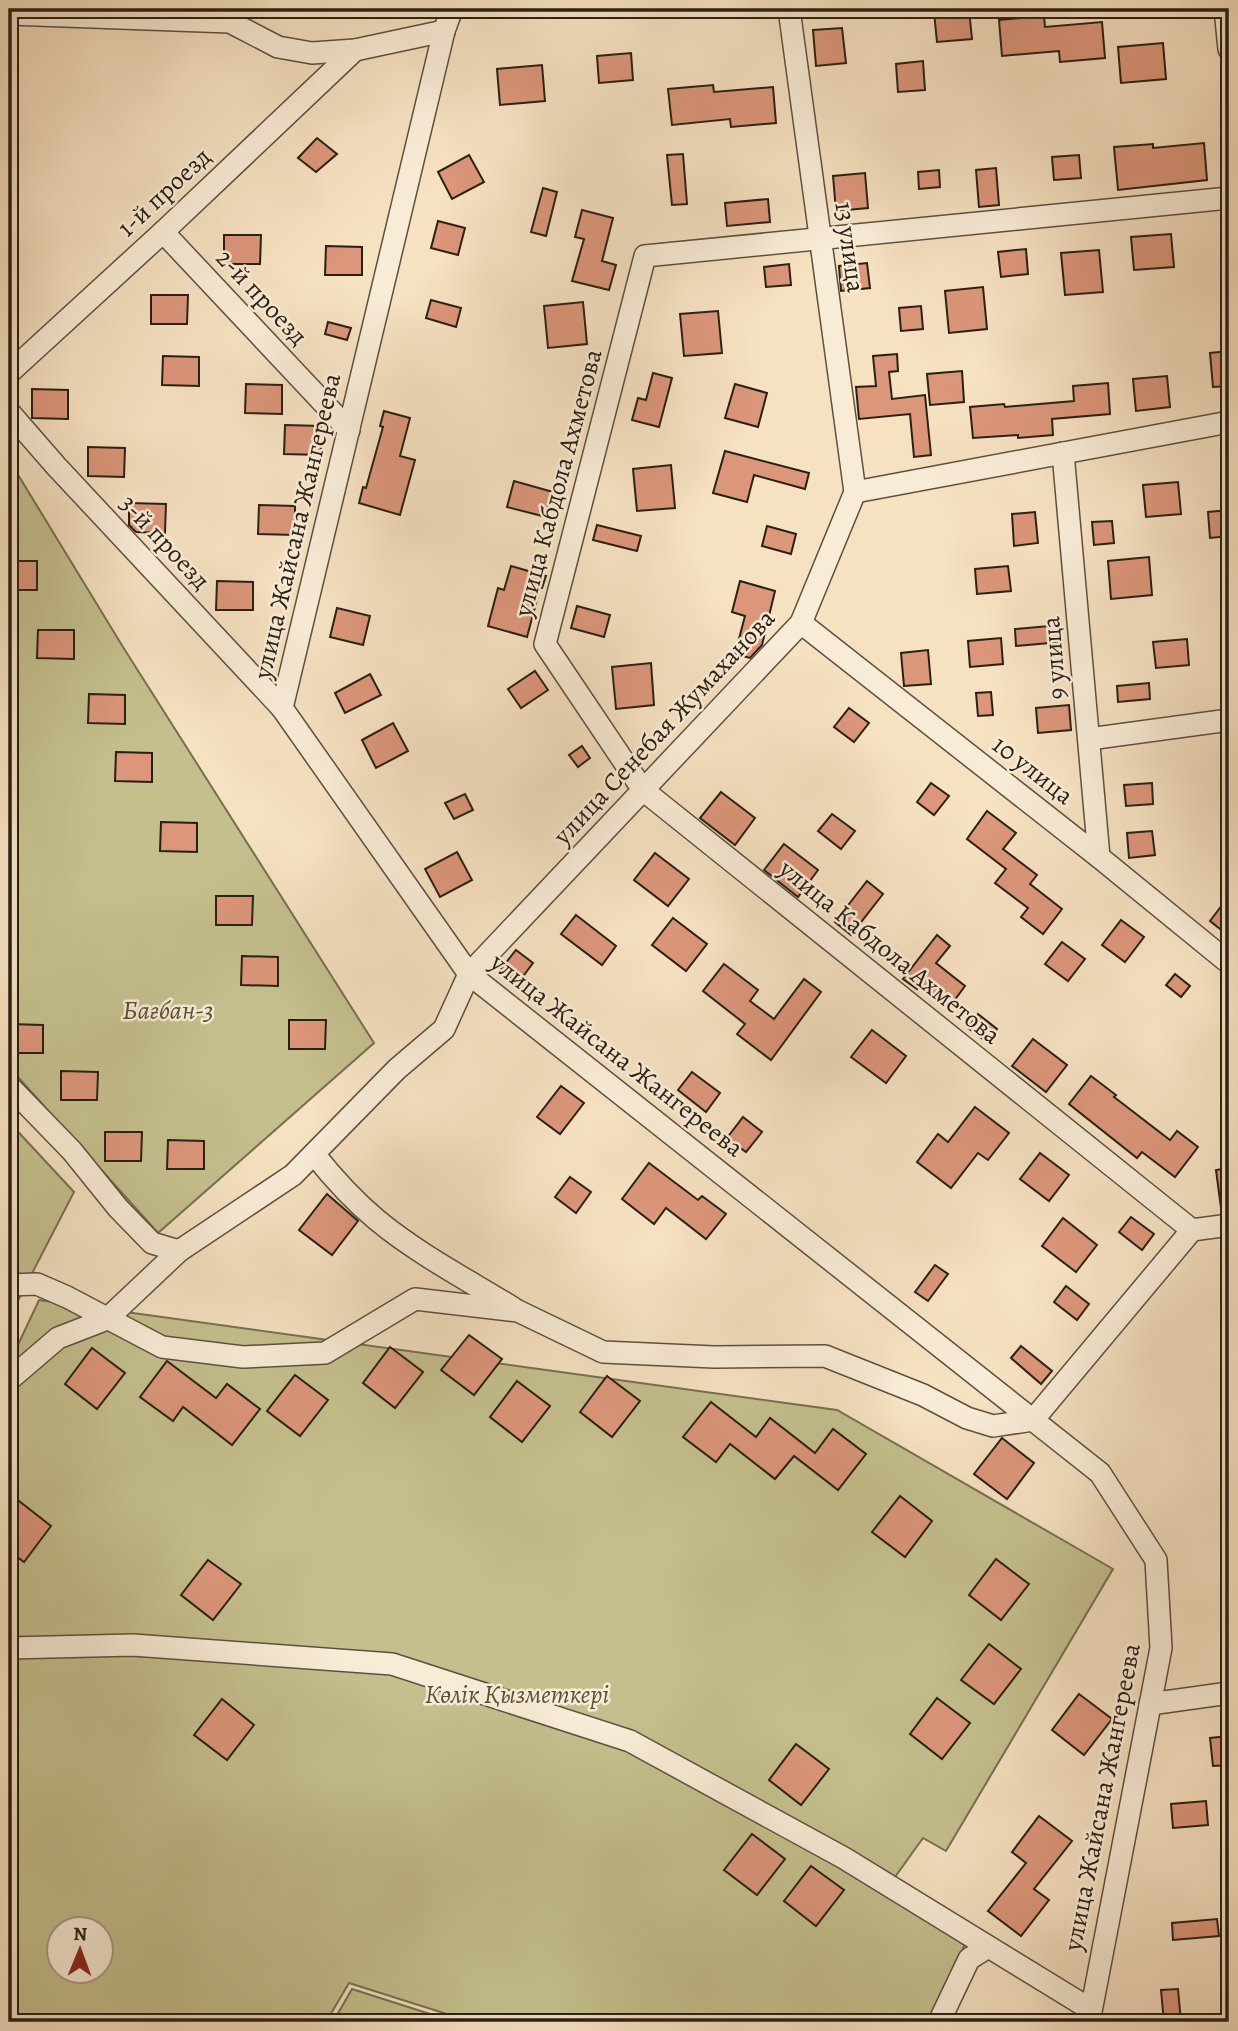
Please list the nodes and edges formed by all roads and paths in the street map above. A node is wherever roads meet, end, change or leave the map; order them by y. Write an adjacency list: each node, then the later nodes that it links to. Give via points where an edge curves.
1 (452, 9): 5 (street, улица Жайсана Жангереева)
2 (789, 9): 10 (street, 13 улица)
3 (1225, 9): 6 (street)
4 (9, 14): 7 (street, via 230,22 278,47 312,53)
5 (444, 31): 7 (street); 14 (street, улица Жайсана Жангереева)
6 (1229, 49)
7 (355, 50): 9 (street, 1-й проезд)
8 (1229, 198): 10 (street, улица Кабдола Ахметова)
9 (163, 232): 11 (street, 1-й проезд); 14 (street, 2-й проезд)
10 (820, 238): 16 (street, 13 улица); 21 (street, улица Кабдола Ахметова, via 645,256 545,644)
11 (9, 373)
12 (9, 412): 18 (street, 3-й проезд)
13 (1229, 422): 15 (street)
14 (349, 430): 18 (street, улица Жайсана Жангереева)
15 (1063, 453): 16 (street); 20 (street, 9 улица)
16 (855, 492): 17 (street, улица Сенебая Жумаханова)
17 (801, 623): 21 (street, улица Сенебая Жумаханова); 22 (street, 10 улица)
18 (282, 708): 24 (street, улица Жайсана Жангереева)
19 (1229, 720): 20 (street)
20 (1089, 739): 22 (street, 9 улица)
21 (643, 790): 24 (street, улица Сенебая Жумаханова); 28 (street, улица Кабдола Ахметова)
22 (1099, 857): 23 (street, 10 улица)
23 (1229, 963)
24 (469, 974): 26 (street, улица Сенебая Жумаханова, via 444,1028); 34 (street, улица Жайсана Жангереева)
25 (9, 1086): 29 (street, via 152,1243)
26 (314, 1154): 29 (street, улица Сенебая Жумаханова, via 293,1175); 31 (street, via 378,1222)
27 (1229, 1225): 28 (street)
28 (1192, 1230): 34 (street)
29 (179, 1251): 32 (street, улица Сенебая Жумаханова)
30 (9, 1285): 32 (street, via 37,1284)
31 (518, 1311): 32 (street, via 415,1299 325,1353 243,1357 162,1347); 34 (street, via 603,1352 825,1356 967,1418 993,1426)
32 (107, 1320): 33 (street, via 58,1338)
33 (9, 1380)
34 (1033, 1420): 37 (street, улица Жайсана Жангереева, via 1100,1473 1156,1560 1161,1648)
35 (9, 1648): 38 (street, via 133,1645 392,1664 630,1741 844,1858)
36 (1229, 1693): 37 (street)
37 (1150, 1704): 39 (street, улица Жайсана Жангереева)
38 (988, 1947): 39 (street); 40 (street, via 969,1959)
39 (1090, 2016)
40 (939, 2022)

